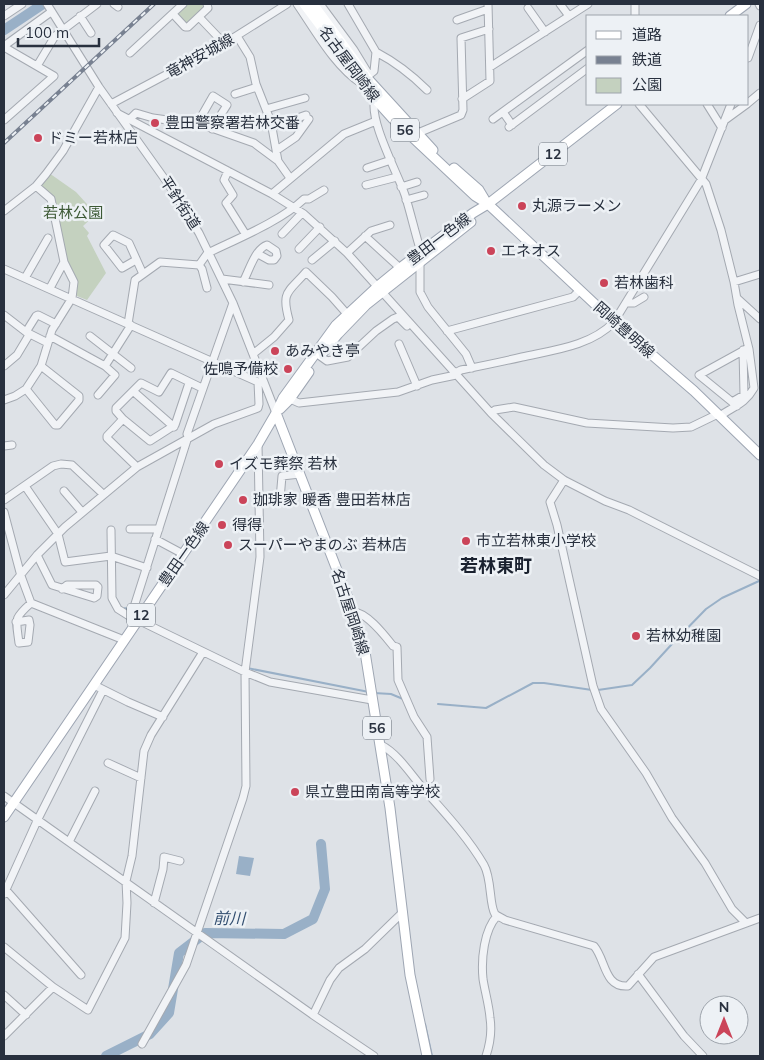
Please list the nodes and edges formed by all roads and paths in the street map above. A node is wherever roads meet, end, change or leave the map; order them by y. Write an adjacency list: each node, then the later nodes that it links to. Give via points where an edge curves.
1 (22, 4): 19 (street)
2 (97, 4): 20 (street)
3 (183, 4): 17 (street)
4 (207, 4): 22 (street, via 208,8)
5 (287, 4): 29 (street, 竜神安城線)
6 (297, 4): 40 (street, via 351,77)
7 (304, 4): 30 (main road, 名古屋岡崎線 / 56)
8 (313, 4): 30 (main road, 名古屋岡崎線 / 56)
9 (320, 4): 40 (street, via 354,50)
10 (348, 4): 34 (street)
11 (560, 4): 21 (street)
12 (588, 4): 21 (street)
13 (746, 4): 18 (main road)
14 (488, 6): 23 (street); 25 (street)
15 (49, 8): 26 (street, 平針街道); 32 (street)
16 (528, 8): 27 (street)
17 (173, 14): 22 (street, via 188,27); 36 (street)
18 (731, 15)
19 (4, 16)
20 (80, 16): 26 (street); 28 (street)
21 (569, 16): 27 (street)
22 (199, 17): 31 (street)
23 (457, 20)
24 (760, 25): 35 (street)
25 (489, 29): 38 (street); 48 (street, via 461,38)
26 (62, 31): 37 (street, via 55,36); 41 (street, 平針街道)
27 (545, 32): 38 (street)
28 (91, 34)
29 (237, 36): 31 (street, 竜神安城線); 42 (street, via 250,57)
30 (336, 42): 40 (main road, 名古屋岡崎線 / 56)
31 (222, 45): 50 (street, 竜神安城線)
32 (4, 46): 37 (street)
33 (586, 51): 58 (street)
34 (376, 52): 40 (street, via 374,71); 43 (street, via 414,77)
35 (749, 52)
36 (130, 53)
37 (36, 66): 61 (street, via 54,76)
38 (490, 67): 48 (street, via 490,81)
39 (586, 70): 58 (street, via 511,126)
40 (367, 80): 47 (main road, 名古屋岡崎線 / 56); 69 (main road, 名古屋岡崎線 / 56)
41 (99, 87): 50 (street, 平針街道); 81 (street, via 63,151)
42 (257, 88): 44 (street); 56 (street)
43 (427, 90)
44 (236, 94)
45 (760, 94): 49 (street)
46 (305, 98): 56 (street)
47 (375, 99): 63 (street); 87 (main road, 名古屋岡崎線 / 56, via 462,184)
48 (462, 99): 69 (street, via 461,115)
49 (749, 102)
50 (111, 104): 57 (street, 平針街道)
51 (616, 105): 87 (main road, 豊田一色線 / 12)
52 (640, 105): 78 (street)
53 (708, 105): 67 (street)
54 (731, 105): 62 (street)
55 (744, 105): 62 (street)
56 (266, 109): 66 (street)
57 (117, 112): 59 (street); 70 (street, 平針街道)
58 (503, 112): 60 (street)
59 (130, 119): 64 (street, via 136,112 153,118); 65 (street)
60 (493, 119)
61 (4, 120)
62 (725, 120): 67 (street)
63 (376, 121): 72 (street); 77 (street, via 344,134)
64 (197, 124): 68 (street); 68 (street, via 213,96 227,105)
65 (146, 127): 70 (street, via 137,132); 75 (street)
66 (272, 128): 71 (street); 71 (street, via 308,117 296,137)
67 (722, 128): 78 (street)
68 (212, 129): 73 (street, via 254,143)
69 (418, 133): 87 (main road, 名古屋岡崎線 / 56, via 478,190)
70 (136, 138): 99 (street, 平針街道, via 184,206)
71 (277, 150): 73 (street)
72 (391, 160): 74 (street); 76 (street)
73 (278, 161): 77 (street)
74 (367, 168)
75 (228, 171): 84 (street); 94 (street, via 224,180 234,195 226,203)
76 (398, 177): 80 (street); 82 (street)
77 (290, 178): 84 (street)
78 (701, 180): 114 (street, via 706,184 721,230); 124 (street)
79 (417, 182): 82 (street)
80 (366, 185)
81 (36, 186): 89 (street); 105 (street, via 51,199)
82 (402, 187): 86 (street)
83 (324, 190): 88 (street, via 304,199)
84 (272, 194): 88 (street)
85 (424, 195): 86 (street)
86 (406, 200): 102 (street)
87 (488, 204): 102 (main road, 豊田一色線 / 12); 119 (main road, 岡崎豊明線)
88 (294, 208): 90 (street); 94 (street)
89 (4, 211)
90 (302, 213): 92 (street); 93 (street)
91 (390, 225): 95 (street)
92 (320, 227): 97 (street); 98 (street)
93 (282, 234)
94 (246, 235): 99 (street)
95 (365, 236): 100 (street); 107 (street)
96 (48, 238): 111 (street)
97 (335, 241): 100 (street); 104 (street)
98 (299, 248)
99 (209, 252): 106 (street); 112 (street, 平針街道)
100 (347, 253): 118 (street)
101 (258, 254): 113 (street)
102 (421, 256): 107 (main road, 豊田一色線 / 12); 118 (main road, 豊田一色線 / 12); 131 (street, via 420,292)
103 (136, 260): 103 (street, via 129,243 113,235 104,245 122,268); 109 (street)
104 (312, 260)
105 (64, 262): 116 (street); 120 (street, via 74,282)
106 (199, 265): 109 (street, via 160,262); 117 (street)
107 (400, 268): 118 (main road, 豊田一色線 / 12)
108 (4, 269): 111 (street)
109 (143, 274): 130 (street, via 135,280)
110 (760, 274): 114 (street)
111 (25, 278): 116 (street)
112 (222, 279): 113 (street); 123 (street, 平針街道)
113 (243, 282): 115 (street)
114 (734, 282): 122 (street)
115 (269, 285)
116 (50, 288): 120 (street)
117 (207, 288)
118 (380, 288): 125 (main road, 豊田一色線 / 12); 139 (main road, 豊田一色線 / 12); 141 (street)
119 (580, 290): 128 (main road, 岡崎豊明線); 131 (street, via 573,297)
120 (72, 298): 129 (street); 130 (street)
121 (644, 298): 124 (street)
122 (737, 298): 127 (street); 136 (street)
123 (233, 302): 138 (street, 平針街道); 140 (street)
124 (626, 303): 128 (street)
125 (347, 314): 138 (street, via 306,272 286,295 289,320); 159 (main road, 豊田一色線 / 12, via 283,398)
126 (4, 315): 132 (street)
127 (760, 319)
128 (614, 322): 146 (street, via 586,341 547,353); 161 (main road, 岡崎豊明線)
129 (56, 324): 132 (street, via 38,315); 134 (street)
130 (129, 324): 137 (street); 140 (street)
131 (447, 331): 146 (street, via 466,354)
132 (28, 333): 134 (street); 142 (street, via 16,355)
133 (90, 336): 137 (street)
134 (49, 340): 143 (street); 144 (street)
135 (399, 344): 150 (street)
136 (746, 349): 152 (street); 158 (street, via 744,395); 158 (street, via 699,375)
137 (113, 354): 144 (street); 145 (street)
138 (253, 354): 148 (street, 平針街道)
139 (320, 356): 141 (street, via 327,361 348,358 398,317 434,356); 156 (main road, 豊田一色線 / 12)
140 (211, 361): 148 (street); 151 (street)
141 (447, 364): 147 (street)
142 (4, 366)
143 (41, 366): 153 (street); 153 (street, via 79,396 79,400 55,426)
144 (105, 366): 155 (street, via 115,376)
145 (131, 368)
146 (472, 368): 147 (street)
147 (455, 374): 150 (street); 160 (street)
148 (261, 382): 159 (street, 平針街道); 164 (street, via 258,408)
149 (189, 383): 151 (street); 154 (street, via 170,373 159,392 141,382); 163 (street)
150 (417, 386): 156 (street, via 398,392 299,403)
151 (202, 388): 164 (street)
152 (757, 388): 158 (street, via 748,398)
153 (26, 389): 157 (street)
154 (133, 391): 162 (street, via 116,409); 163 (street)
155 (98, 395)
156 (290, 399): 159 (main road, 豊田一色線 / 12)
157 (4, 400)
158 (735, 404): 161 (street)
159 (276, 413): 165 (main road, 豊田一色線 / 12); 168 (main road, 名古屋岡崎線 / 56)
160 (491, 413): 161 (street, via 514,407 587,423 673,428 691,427); 169 (street)
161 (719, 415): 166 (main road, 岡崎豊明線)
162 (123, 419): 163 (street, via 150,440); 167 (street, via 107,438)
163 (174, 427)
164 (188, 437): 167 (street); 178 (street)
165 (258, 444): 173 (street); 182 (main road, 豊田一色線 / 12)
166 (760, 455)
167 (137, 467): 172 (street)
168 (300, 474): 173 (street, via 282,476 280,499); 191 (main road, 名古屋岡崎線 / 56)
169 (564, 480): 187 (street); 218 (street, via 550,502 601,709 646,773 732,909)
170 (25, 486): 172 (street, via 53,466 69,464); 174 (street); 180 (street)
171 (64, 491): 176 (street)
172 (103, 494): 176 (street)
173 (259, 499): 196 (street, via 260,557)
174 (4, 500)
175 (4, 512): 186 (street)
176 (82, 512): 180 (street)
177 (130, 529): 178 (street)
178 (159, 529): 181 (street)
179 (111, 530): 184 (street)
180 (58, 534): 183 (street); 184 (street, via 65,562)
181 (155, 539): 182 (street); 185 (street)
182 (183, 554): 192 (main road, 豊田一色線 / 12)
183 (37, 555): 186 (street); 188 (street, via 50,583)
184 (112, 556): 185 (street); 192 (street, via 112,598 118,609)
185 (147, 568): 192 (street, via 133,610)
186 (20, 576): 189 (street); 190 (street)
187 (760, 576)
188 (62, 588)
189 (4, 595)
190 (31, 603): 193 (street, via 18,615); 194 (street)
191 (353, 612): 199 (main road, 名古屋岡崎線 / 56, via 365,652); 204 (street, via 370,621 397,647 398,680 427,737)
192 (137, 620): 194 (main road, 豊田一色線 / 12); 195 (street)
193 (16, 622)
194 (124, 640): 197 (main road, 豊田一色線 / 12)
195 (203, 652): 196 (street); 200 (street)
196 (246, 672): 199 (street, via 277,684); 219 (street, via 246,786)
197 (94, 685): 198 (street); 207 (main road, 豊田一色線 / 12)
198 (103, 690): 200 (street); 209 (street)
199 (372, 700): 201 (main road, 名古屋岡崎線 / 56)
200 (163, 716): 203 (street, via 147,744)
201 (381, 745): 215 (main road, 名古屋岡崎線 / 56, via 396,844); 216 (street, via 388,748 474,850 490,880 493,909)
202 (108, 763): 203 (street)
203 (141, 778): 212 (street)
204 (430, 779)
205 (95, 791): 210 (street)
206 (4, 796): 207 (street)
207 (13, 803): 208 (main road, 豊田一色線 / 12); 209 (street)
208 (4, 817)
209 (37, 821): 210 (street); 213 (street)
210 (69, 842): 212 (street)
211 (180, 861): 214 (street, via 164,857)
212 (126, 881): 214 (street); 223 (street, via 125,938 88,1010)
213 (5, 892): 222 (street)
214 (154, 903): 219 (street)
215 (402, 912): 226 (street, via 365,949 340,968 330,980); 230 (main road, 名古屋岡崎線 / 56, via 414,998)
216 (497, 916): 221 (street, via 594,946 607,974 622,987 628,986); 231 (street, via 490,924 484,958 483,979 491,1029)
217 (760, 918): 218 (street)
218 (746, 923): 221 (street, via 654,957)
219 (197, 933): 226 (street); 228 (street, via 181,975)
220 (4, 947): 223 (street)
221 (638, 974): 232 (street)
222 (81, 975)
223 (53, 987): 225 (street)
224 (4, 995): 225 (street)
225 (26, 1015): 227 (street)
226 (313, 1015): 229 (street)
227 (4, 1036)
228 (142, 1044)
229 (374, 1056)
230 (427, 1056)
231 (486, 1056)
232 (703, 1056)

